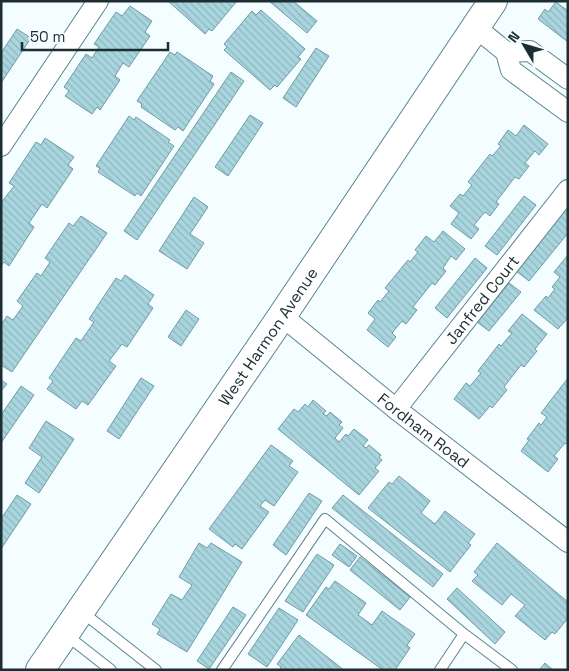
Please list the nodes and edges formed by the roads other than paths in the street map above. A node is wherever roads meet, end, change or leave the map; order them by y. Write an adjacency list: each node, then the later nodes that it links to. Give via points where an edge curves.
1 (98, 1): 7 (street)
2 (493, 1): 3 (main road, West Harmon Avenue)
3 (476, 27): 4 (street); 9 (main road, West Harmon Avenue)
4 (506, 52): 5 (street, via 530,50); 6 (street, via 511,70)
5 (568, 79)
6 (568, 112)
7 (1, 146)
8 (568, 190): 10 (street, Janfred Court)
9 (282, 316): 10 (street, Fordham Road); 12 (main road, West Harmon Avenue)
10 (396, 409): 11 (street, Fordham Road)
11 (565, 535)
12 (80, 611): 13 (main road, West Harmon Avenue); 17 (lane)
13 (64, 633): 15 (main road, West Harmon Avenue); 16 (lane)
14 (464, 634): 18 (lane, via 325,519); 19 (lane); 20 (lane)
15 (40, 670)
16 (111, 670)
17 (156, 670)
18 (222, 670)
19 (440, 670)
20 (512, 670)

